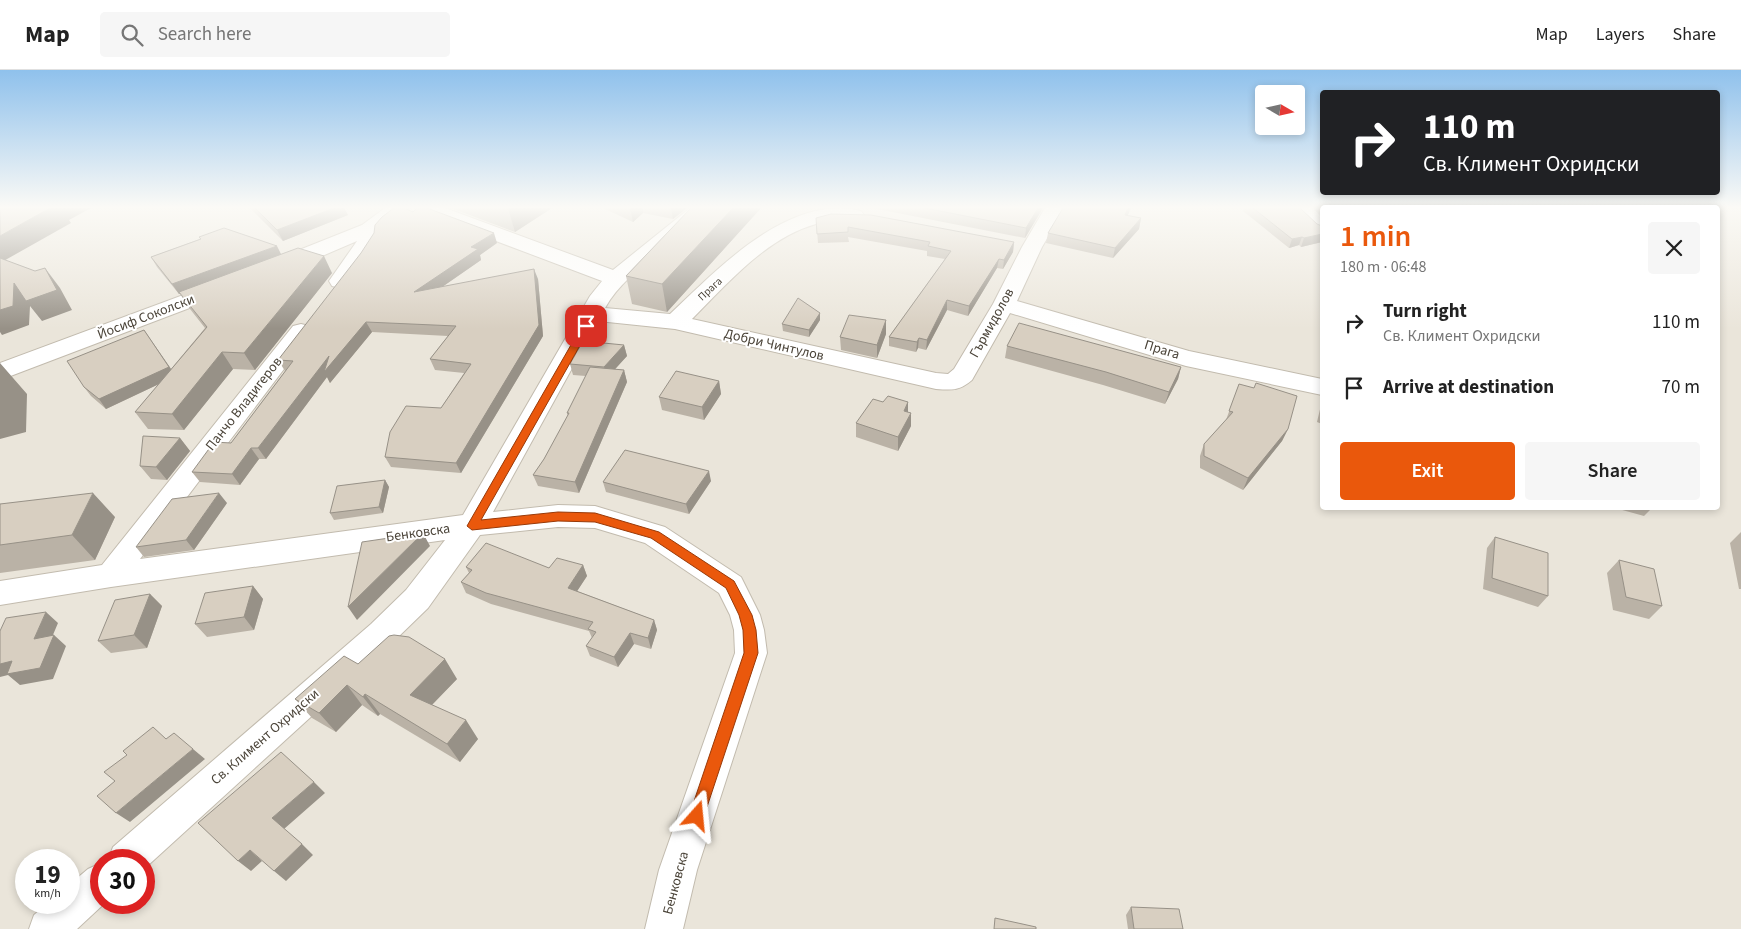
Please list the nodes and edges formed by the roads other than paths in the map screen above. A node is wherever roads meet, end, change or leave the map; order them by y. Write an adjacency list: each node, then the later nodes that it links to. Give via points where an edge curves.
1 (321, 248): 11 (street, Йосиф Соколски)
2 (363, 248): 15 (street, Панчо Владигеров)
3 (534, 248): 7 (street)
4 (654, 248): 7 (street, Св. Климент Охридски)
5 (757, 248): 10 (street, Прага)
6 (1021, 248): 8 (street, Гърмидолов)
7 (615, 278): 9 (street, Св. Климент Охридски, via 601,296)
8 (1004, 304): 12 (street, Гърмидолов, via 963,374); 13 (street, Прага, via 1186,358)
9 (593, 314): 10 (street, Добри Чинтулов); 14 (street, Св. Климент Охридски)
10 (675, 322): 12 (street, Добри Чинтулов, via 936,382)
11 (0, 372)
12 (954, 382)
13 (1320, 387)
14 (472, 526): 15 (street, Бенковска); 17 (street, Св. Климент Охридски, via 417,599); 20 (street, Бенковска, via 558,516 595,517 638,529 655,535 730,584 746,615 751,653 678,870)
15 (111, 575): 16 (street, Бенковска)
16 (0, 594)
17 (138, 849)
18 (90, 892): 19 (street)
19 (48, 929)
20 (664, 929)

